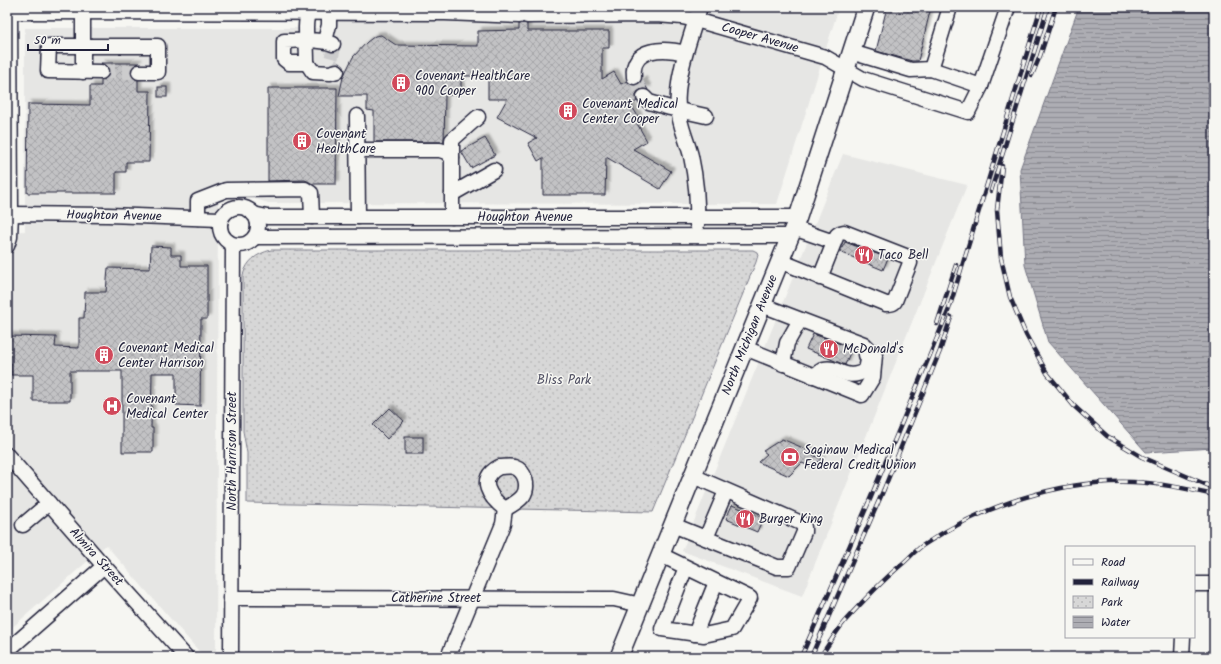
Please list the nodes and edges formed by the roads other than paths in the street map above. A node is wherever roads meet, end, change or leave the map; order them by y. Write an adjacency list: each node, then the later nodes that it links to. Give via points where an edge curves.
1 (866, 7): 14 (main road, North Michigan Avenue)
2 (950, 7): 16 (street)
3 (1008, 7): 22 (street)
4 (159, 9): 5 (street, Cooper Avenue); 8 (street, Cooper Avenue)
5 (308, 10): 9 (street, Cooper Avenue); 11 (street)
6 (9, 11): 8 (street, Cooper Avenue); 32 (street)
7 (543, 11): 9 (street, Cooper Avenue, via 523,16); 10 (street, Cooper Avenue, via 682,17)
8 (83, 12): 12 (street)
9 (329, 12): 11 (street, via 329,42)
10 (698, 13): 13 (street); 14 (street, Cooper Avenue, via 825,57)
11 (306, 41): 15 (street); 15 (street, via 284,41 284,59 289,63)
12 (83, 46): 18 (street); 18 (street, via 49,46 48,71); 20 (street, via 158,46 158,72)
13 (685, 53): 21 (street, via 674,50 646,52 635,64); 24 (street)
14 (849, 60): 16 (street, via 911,70); 22 (street, via 863,78 968,112); 40 (main road, North Michigan Avenue)
15 (307, 63): 17 (street, via 313,72)
16 (931, 69): 22 (street)
17 (337, 71)
18 (83, 72): 19 (street)
19 (101, 72)
20 (138, 72)
21 (634, 77)
22 (982, 86)
23 (644, 97): 24 (street, via 649,102)
24 (678, 109): 26 (street); 37 (street, via 695,177)
25 (357, 116): 28 (street)
26 (706, 116)
27 (478, 117): 29 (street, via 452,140)
28 (357, 150): 29 (street, via 440,150); 35 (street)
29 (452, 158): 31 (street)
30 (494, 170): 31 (street)
31 (452, 194): 36 (street)
32 (9, 214): 38 (street, Houghton Avenue); 45 (street, via 10,237)
33 (253, 214): 34 (street, Houghton Avenue, via 267,217); 39 (street, via 247,209 232,208); 42 (street, via 258,229)
34 (312, 217): 35 (street, Houghton Avenue); 38 (street, via 311,193 305,189 226,190 198,201)
35 (358, 217): 36 (street, Houghton Avenue)
36 (452, 217): 37 (street, Houghton Avenue)
37 (697, 217): 40 (street, Houghton Avenue); 41 (street)
38 (198, 218): 39 (street, Houghton Avenue)
39 (220, 219): 44 (street, via 223,238)
40 (794, 227): 41 (street, Houghton Avenue); 43 (street); 46 (main road, North Michigan Avenue)
41 (697, 236): 42 (street, Houghton Avenue)
42 (255, 237): 44 (street, via 243,245)
43 (834, 242): 47 (street); 47 (street, via 837,235 844,232 908,257 910,263 895,301 891,304)
44 (233, 245): 67 (street, North Harrison Street)
45 (7, 246)
46 (780, 261): 47 (street); 48 (main road, North Michigan Avenue)
47 (820, 278)
48 (762, 305): 49 (street); 50 (main road, North Michigan Avenue)
49 (802, 320): 51 (street, via 787,344); 52 (street, via 804,326 860,349 868,360 866,370 859,374 851,376 824,369); 52 (street, via 864,344 875,355 873,377 862,395)
50 (745, 348): 51 (street); 54 (main road, North Michigan Avenue)
51 (783, 364): 52 (street)
52 (813, 376)
53 (7, 455): 56 (street, Almira Street)
54 (693, 476): 55 (street); 59 (main road, North Michigan Avenue)
55 (731, 492): 60 (street); 60 (street, via 801,523 804,532 789,568 777,567)
56 (49, 503): 58 (street); 62 (street, Almira Street)
57 (505, 508): 68 (street, via 503,524)
58 (23, 525)
59 (673, 525): 60 (street); 61 (main road, North Michigan Avenue)
60 (706, 538)
61 (661, 555): 63 (street); 69 (main road, North Michigan Avenue)
62 (104, 566): 72 (street); 74 (street, Almira Street)
63 (686, 567): 64 (street); 70 (street, via 662,630)
64 (716, 582): 70 (street); 70 (street, via 750,598 732,629 704,635)
65 (1195, 584): 66 (street)
66 (1214, 584)
67 (230, 598): 68 (street, Catherine Street); 73 (street, North Harrison Street)
68 (472, 598): 69 (street, Catherine Street, via 614,599); 75 (street)
69 (641, 605): 76 (main road, North Michigan Avenue)
70 (695, 634)
71 (1183, 638): 77 (street)
72 (7, 651)
73 (229, 656)
74 (186, 657)
75 (448, 657)
76 (619, 657)
77 (1182, 657)

